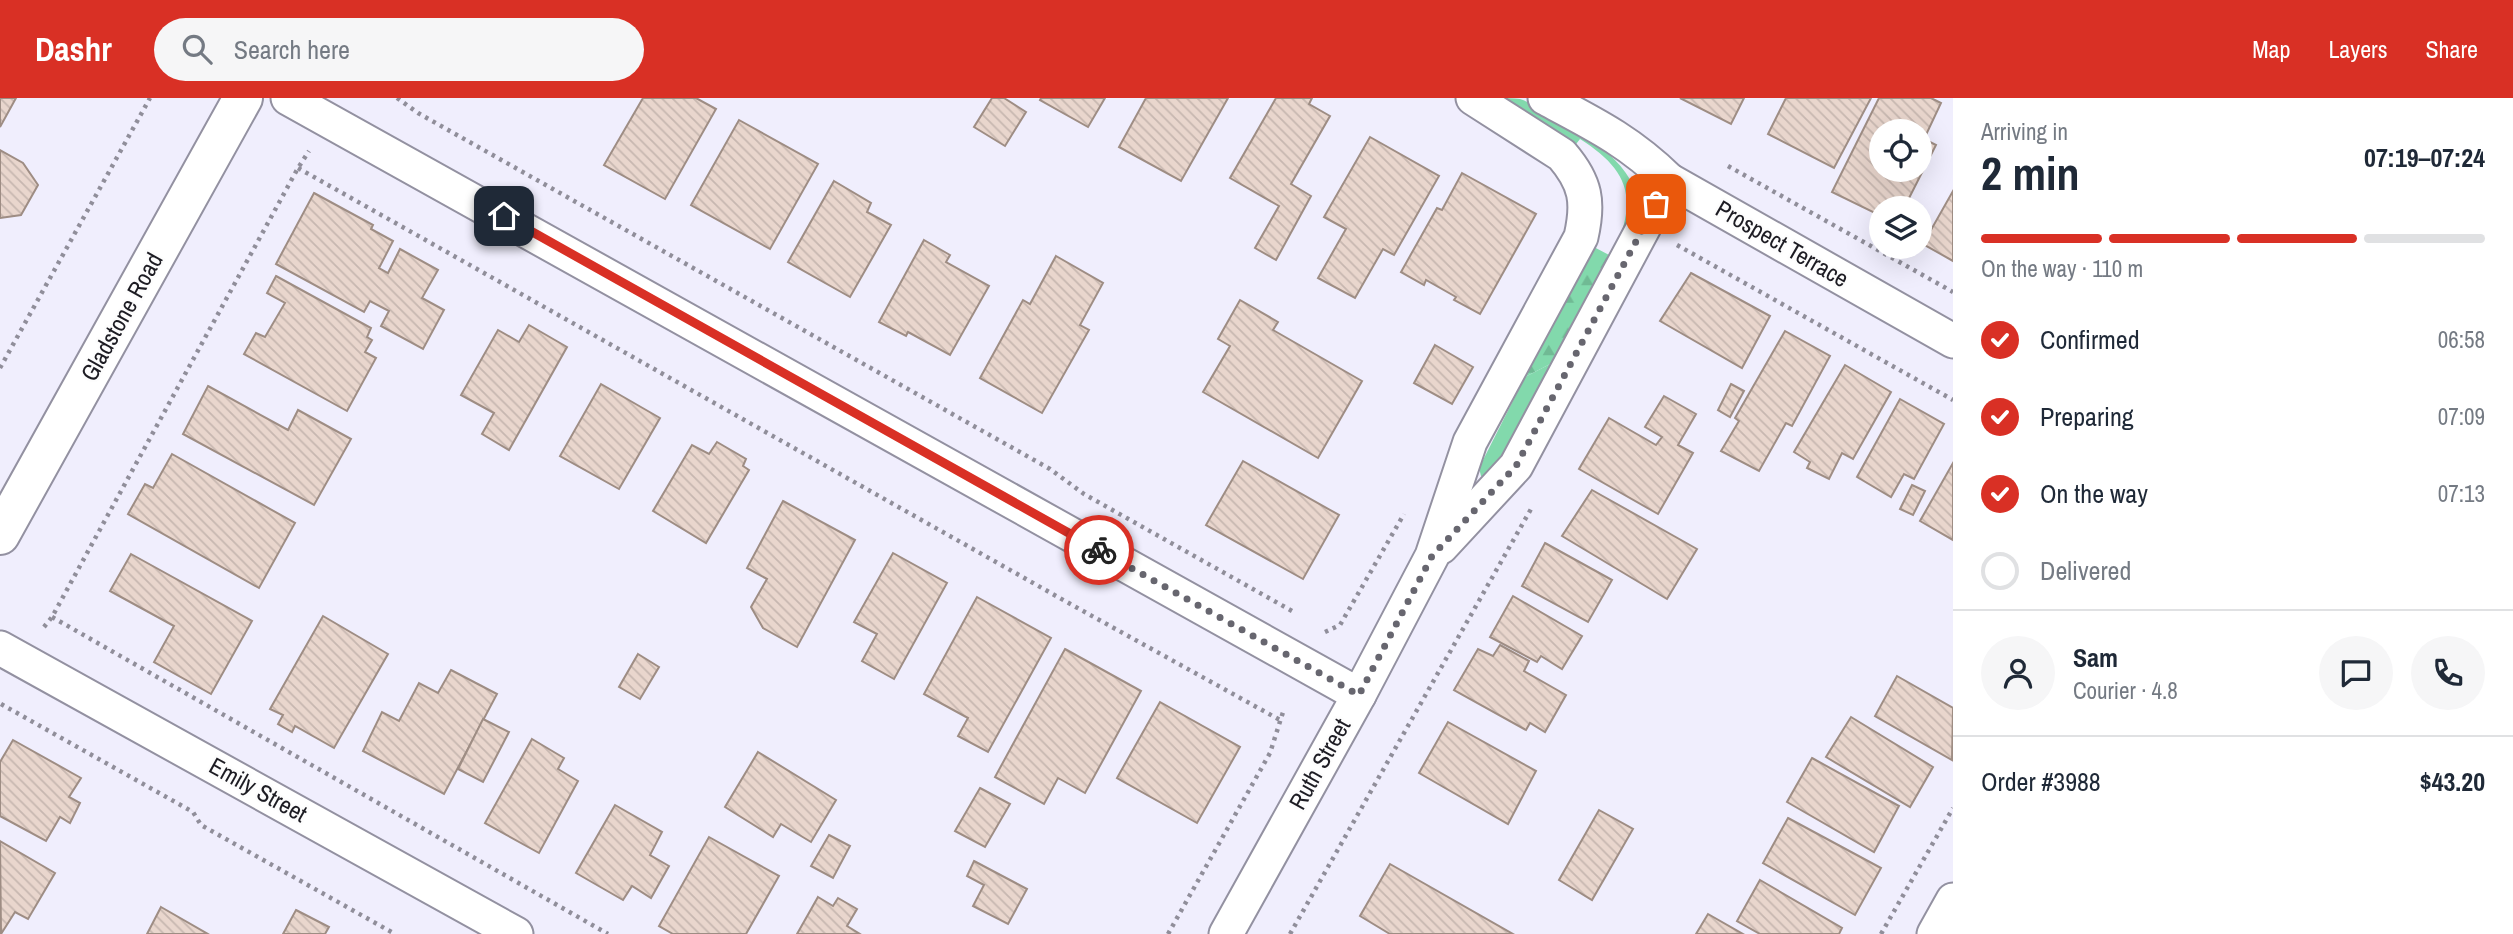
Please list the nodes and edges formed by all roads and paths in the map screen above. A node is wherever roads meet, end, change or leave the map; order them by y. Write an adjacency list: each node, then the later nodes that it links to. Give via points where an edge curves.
1 (150, 98): 12 (path)
2 (243, 98): 16 (main road, Gladstone Road)
3 (288, 98): 23 (street)
4 (397, 98): 18 (path)
5 (1474, 98): 17 (street, Ruth Street, via 1562,155 1581,182 1586,218 1581,237 1471,442)
6 (1545, 98): 9 (street, Prospect Terrace, via 1616,135)
7 (310, 149): 8 (path)
8 (298, 168): 19 (path); 27 (path)
9 (1669, 180): 11 (street, Prospect Terrace); 17 (street, Ruth Street, via 1516,466)
10 (1672, 255): 13 (path, via 1678,243)
11 (1953, 341)
12 (0, 368)
13 (1953, 400)
14 (1535, 503): 35 (path)
15 (1408, 506): 20 (path, via 1340,625 1324,633)
16 (0, 536)
17 (1432, 556): 23 (street, Ruth Street)
18 (1293, 612)
19 (52, 617): 21 (path); 32 (path)
20 (1313, 626)
21 (44, 627)
22 (0, 648): 31 (street, Emily Street)
23 (1359, 695): 34 (street, Ruth Street)
24 (4, 698): 25 (path)
25 (0, 705): 30 (path)
26 (1284, 709): 27 (path)
27 (1280, 720): 33 (path, via 1270,753)
28 (1953, 808): 36 (path)
29 (1953, 900): 37 (street)
30 (395, 934)
31 (516, 934)
32 (608, 934)
33 (1168, 934)
34 (1226, 934)
35 (1290, 934)
36 (1881, 934)
37 (1934, 934)

